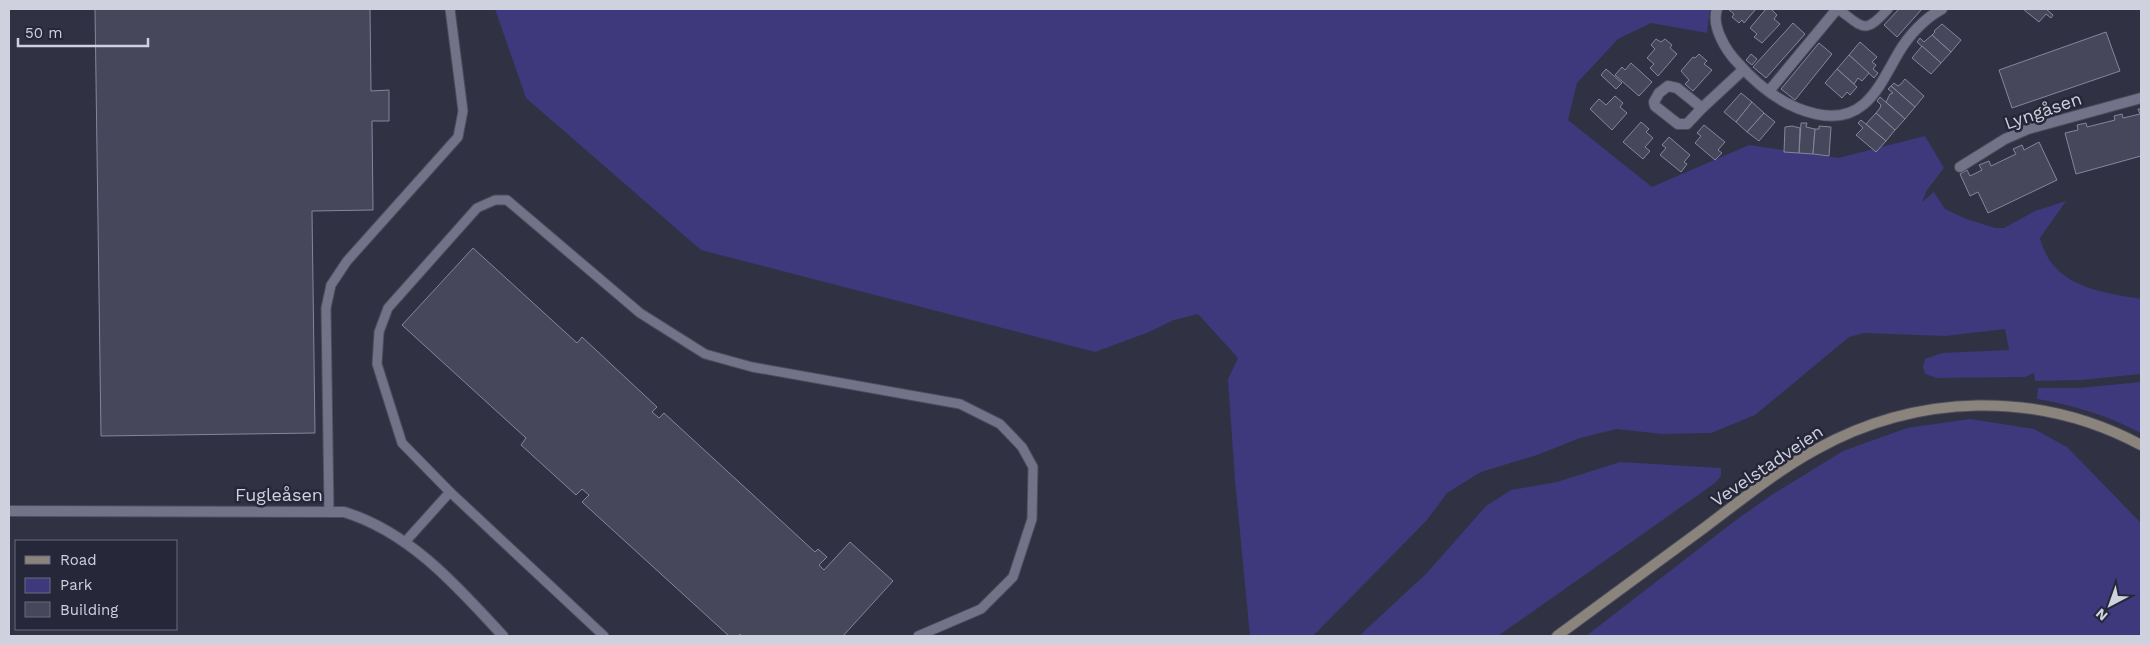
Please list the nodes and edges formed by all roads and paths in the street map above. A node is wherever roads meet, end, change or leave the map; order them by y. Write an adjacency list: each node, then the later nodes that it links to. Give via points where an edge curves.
1 (450, 9): 14 (lane, via 463,111 458,137 347,261 331,285 326,308)
2 (1717, 9): 6 (street, via 1715,21 1718,30 1731,56)
3 (1838, 9): 4 (lane, via 1861,26 1868,27); 7 (street)
4 (1888, 9)
5 (1942, 9): 7 (street, via 1912,34 1887,77 1868,101 1854,112 1824,116 1802,111)
6 (1743, 70): 7 (street); 9 (street)
7 (1769, 91)
8 (2141, 98): 10 (street, Lyngåsen, via 2028,129)
9 (1702, 108): 9 (street, via 1687,124 1678,124 1659,111 1654,102 1659,93 1672,86)
10 (1960, 167)
11 (2141, 445): 19 (main road, Vevelstadveien, via 2076,417 2027,407 1949,407 1875,423 1833,440 1785,468)
12 (450, 492): 15 (lane); 17 (lane); 18 (lane, via 402,443 377,364 380,332 388,308 477,208 495,200 507,200 640,313 705,354 752,368 960,404 1000,424 1022,448 1033,467 1032,519 1013,577 981,609)
13 (9, 511): 14 (street, Fugleåsen)
14 (329, 511): 15 (street, Fugleåsen, via 368,520)
15 (405, 542): 16 (street, Fugleåsen)
16 (503, 636)
17 (604, 636)
18 (918, 636)
19 (1558, 636)

